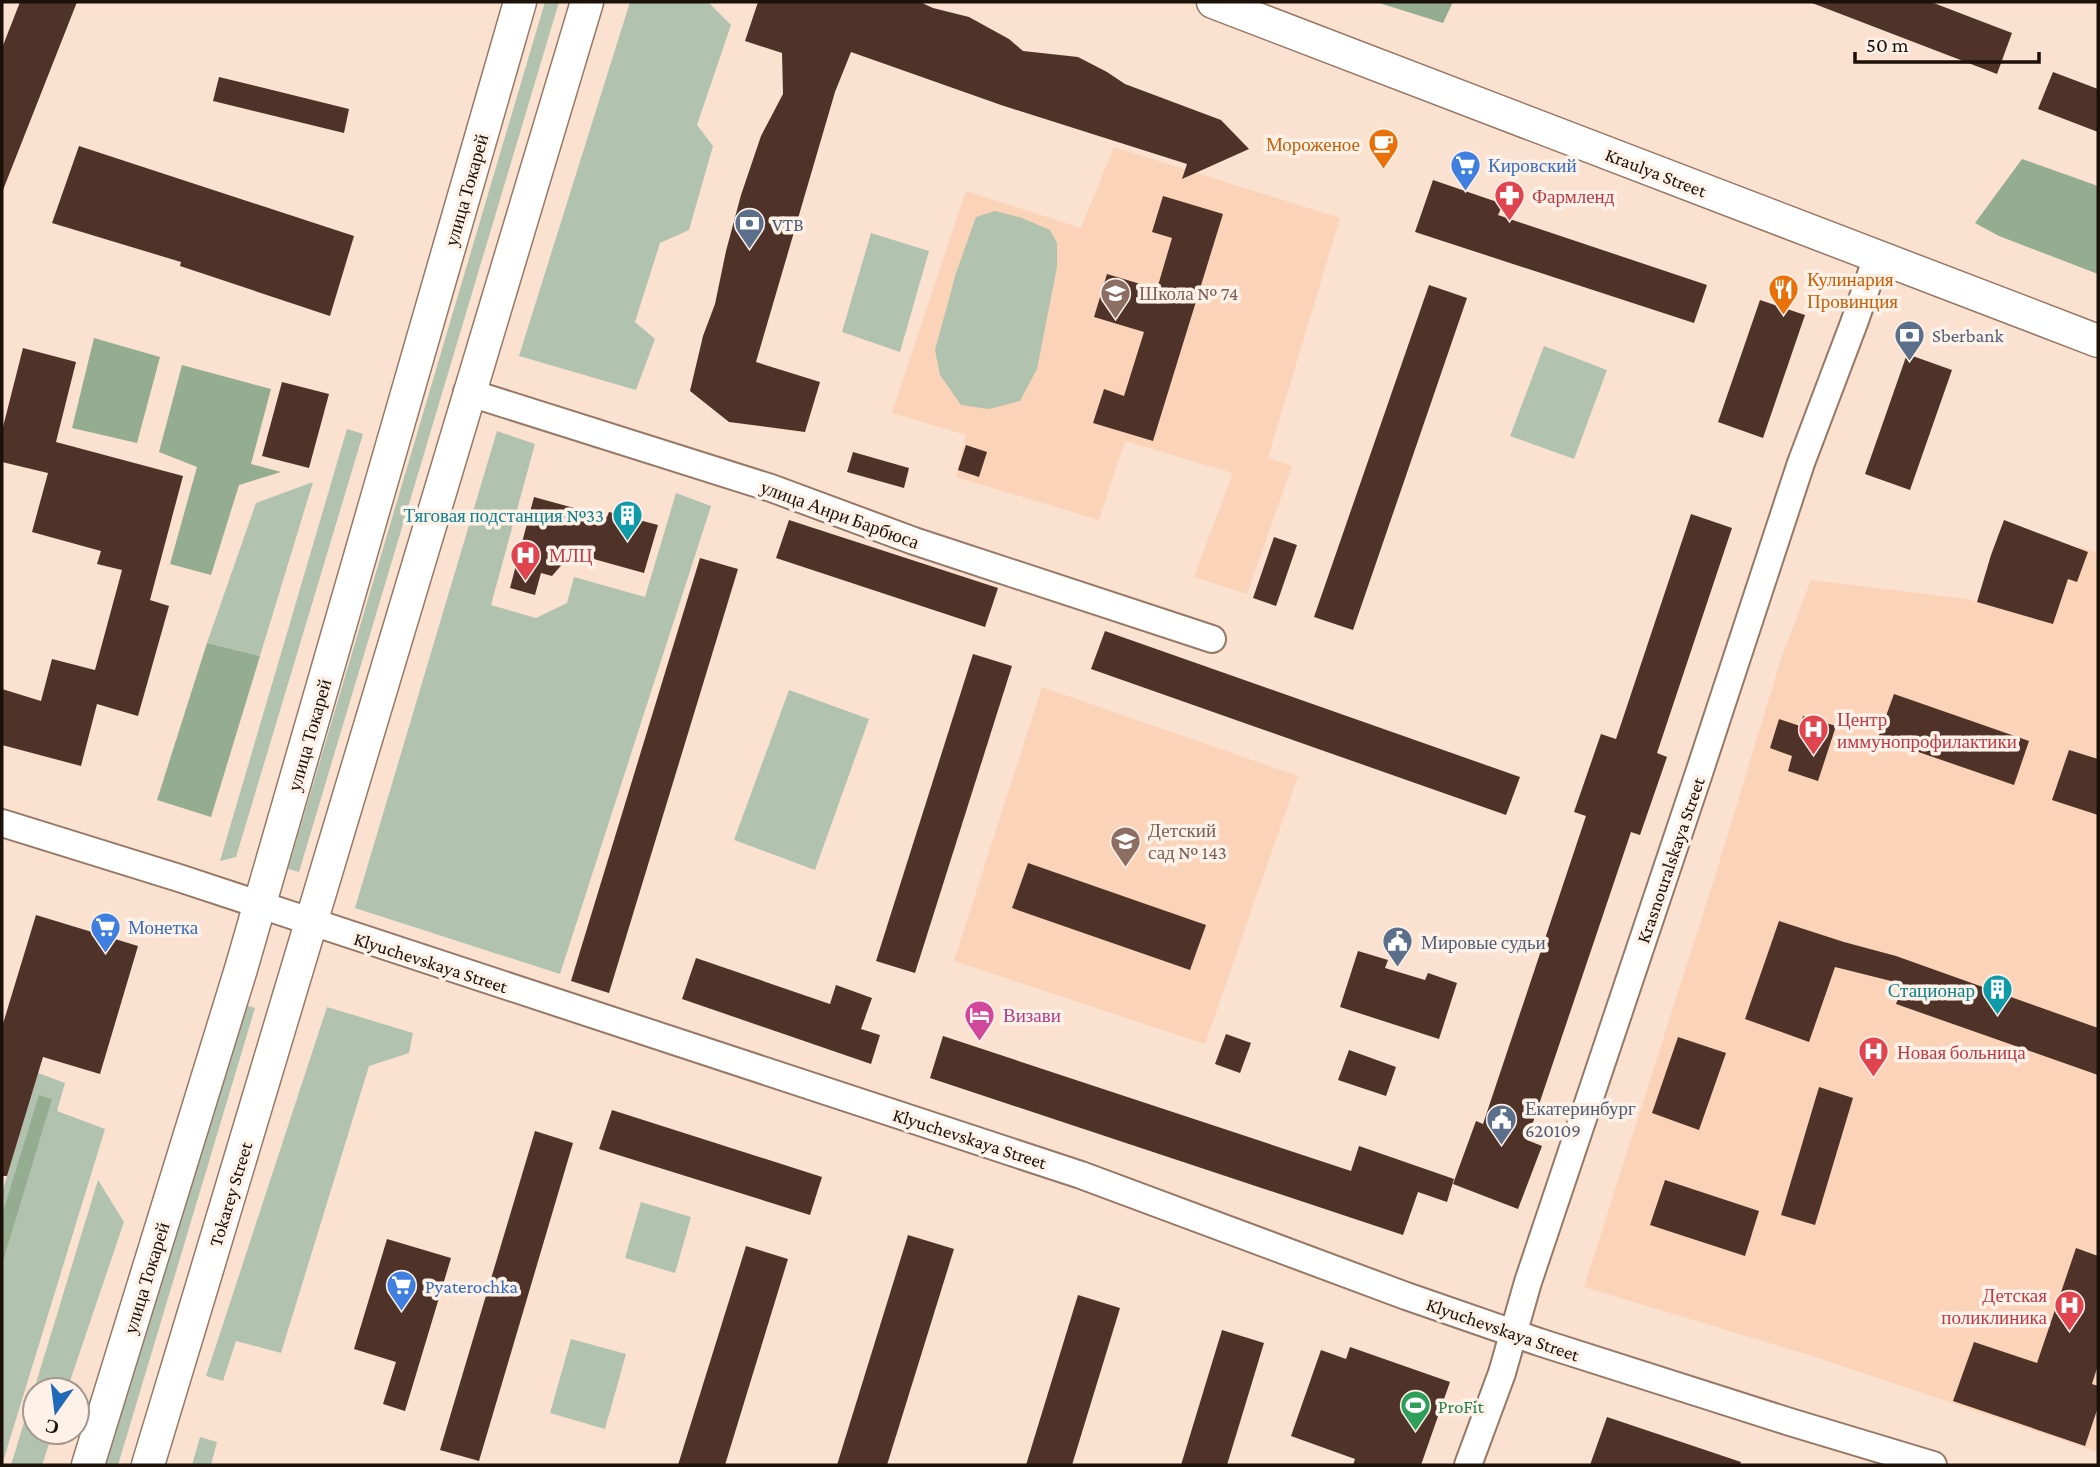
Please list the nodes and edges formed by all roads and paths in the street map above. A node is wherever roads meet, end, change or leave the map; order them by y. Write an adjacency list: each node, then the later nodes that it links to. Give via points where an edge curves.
1 (520, 2): 9 (main road, улица Токарей)
2 (587, 2): 6 (main road)
3 (1213, 2): 4 (main road, Kraulya Street)
4 (1877, 257): 5 (main road, Kraulya Street); 11 (street, Krasnouralskaya Street, via 1801,463)
5 (2098, 341)
6 (467, 392): 7 (street, улица Анри Барбюса, via 771,488 914,541); 10 (main road)
7 (1212, 639)
8 (2, 823): 9 (street, Klyuchevskaya Street)
9 (260, 905): 10 (street, Klyuchevskaya Street); 12 (main road, улица Токарей)
10 (312, 923): 11 (street, Klyuchevskaya Street, via 1081,1175); 13 (main road, Tokarey Street)
11 (1514, 1334): 14 (street, Krasnouralskaya Street); 15 (street, Klyuchevskaya Street)
12 (88, 1465)
13 (148, 1465)
14 (1468, 1465)
15 (1933, 1465)

